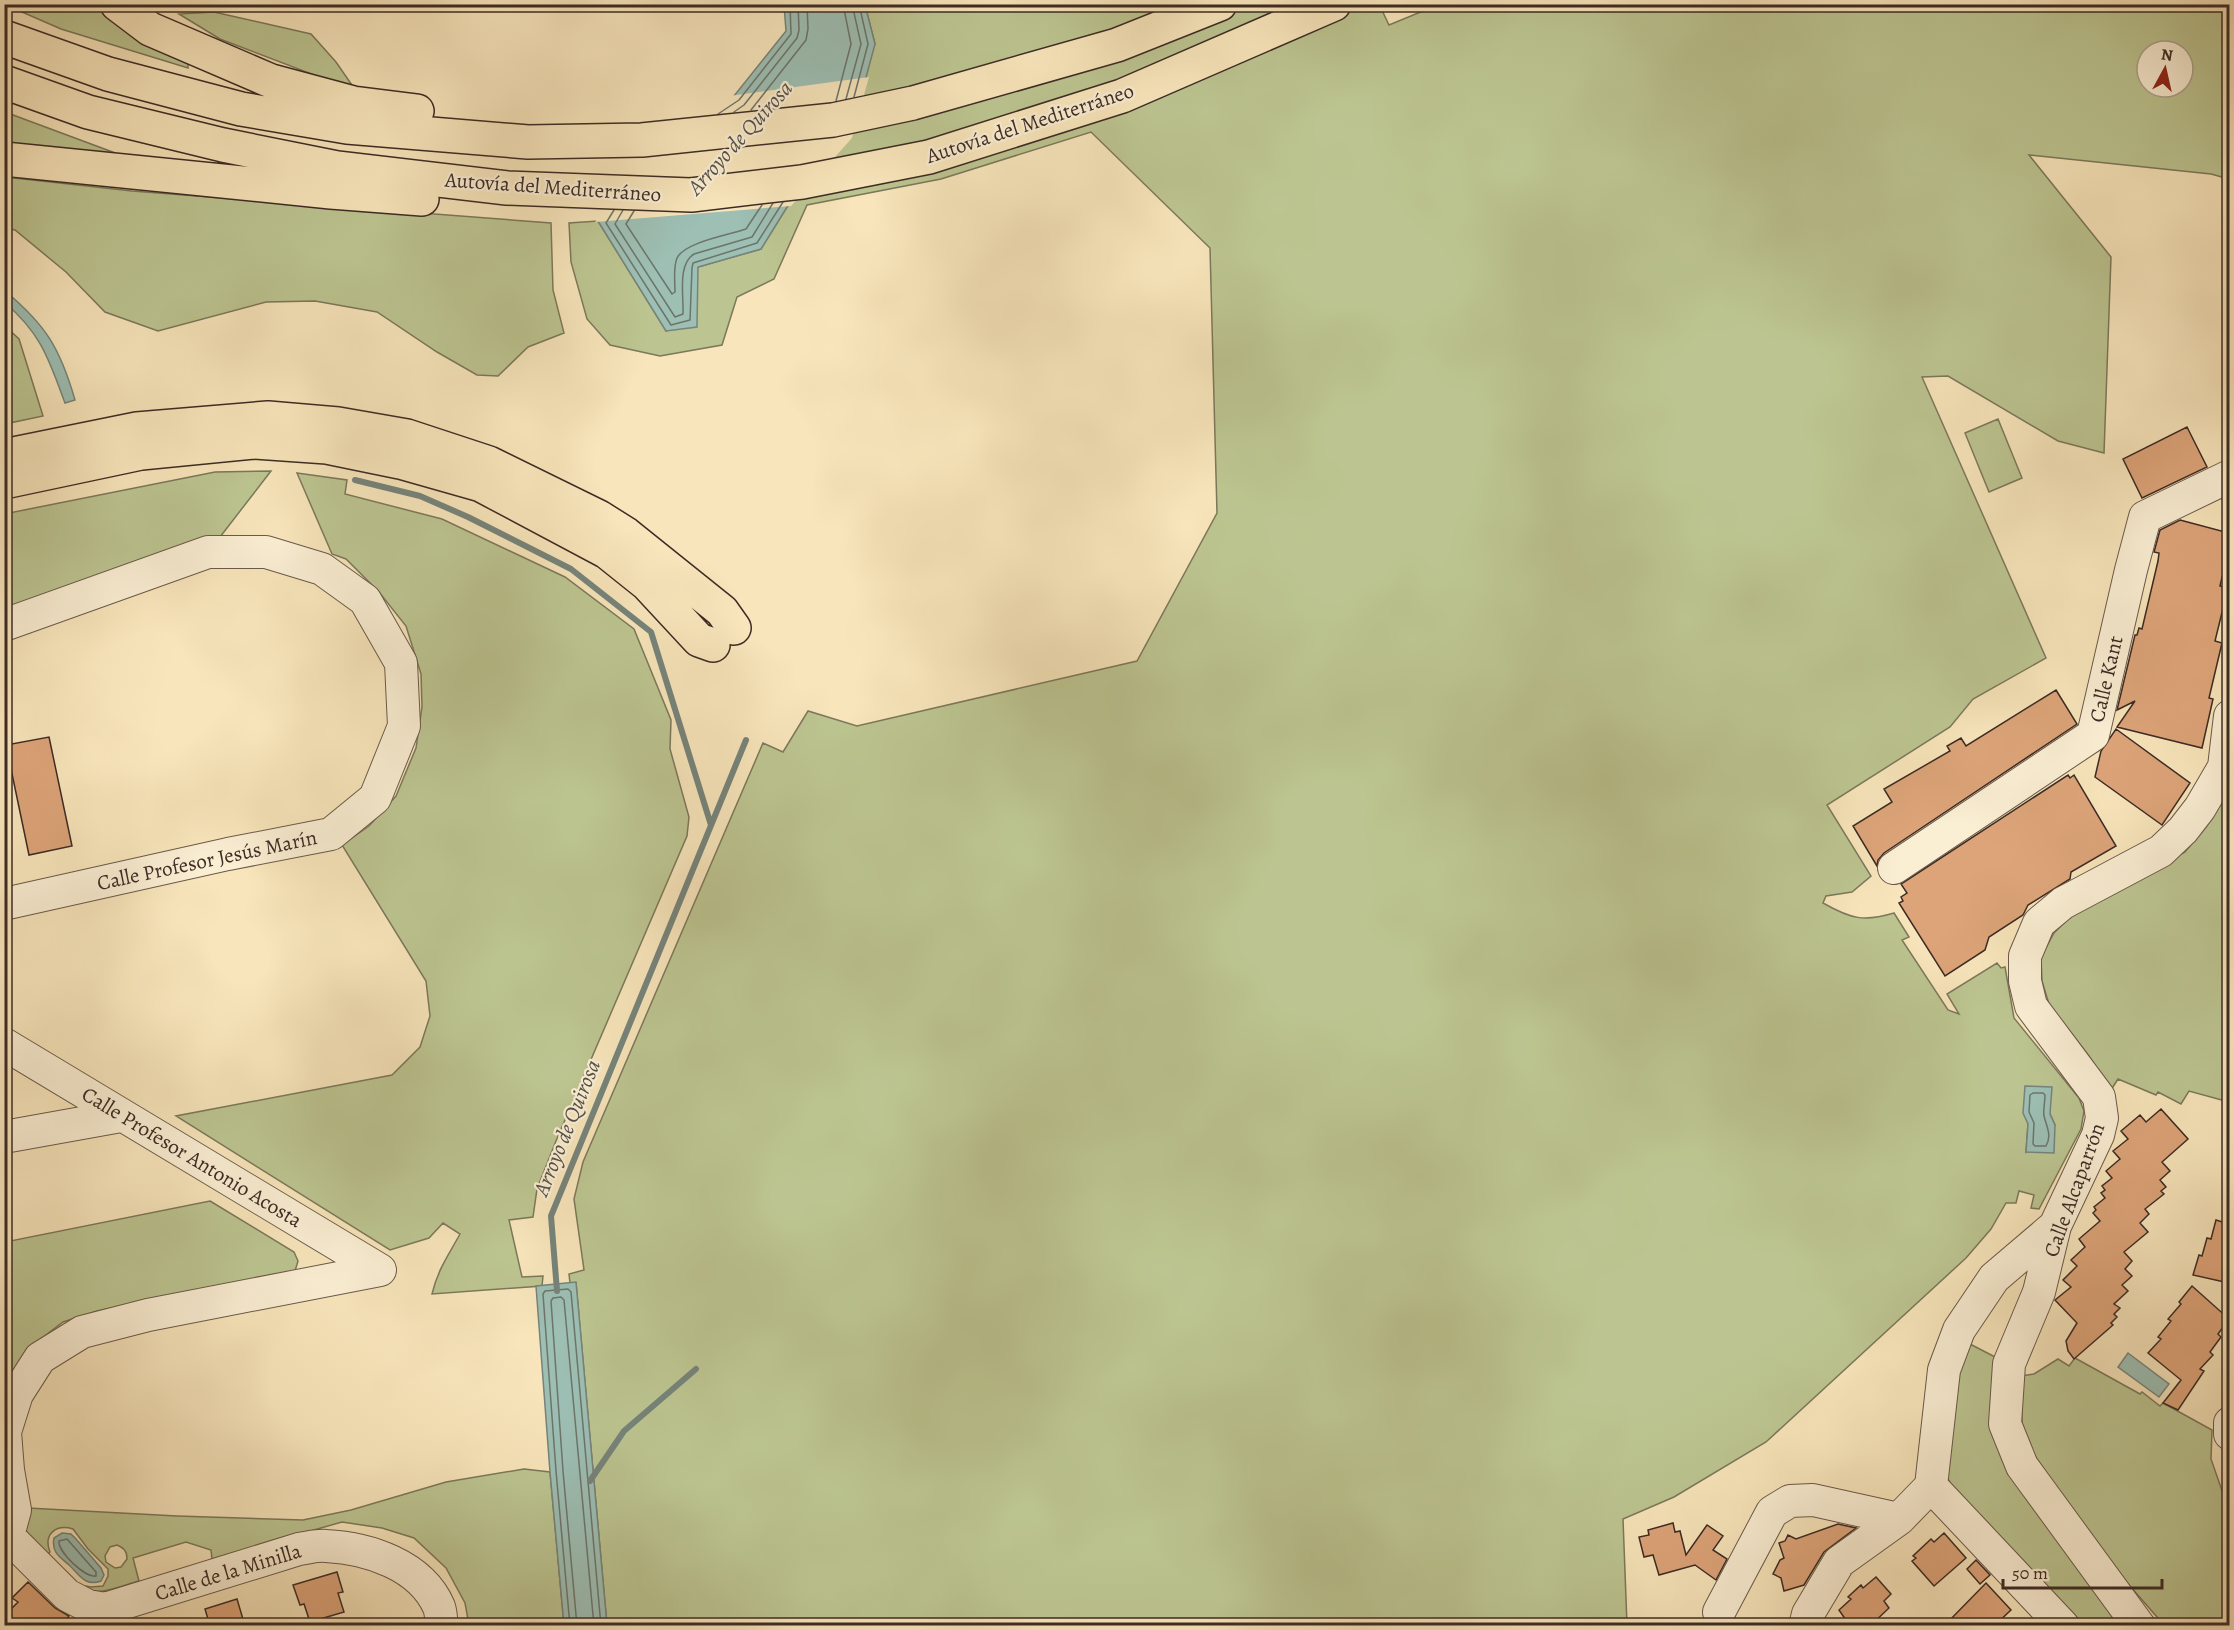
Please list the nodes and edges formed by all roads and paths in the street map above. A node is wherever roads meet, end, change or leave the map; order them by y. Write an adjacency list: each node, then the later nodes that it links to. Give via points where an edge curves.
1 (117, 4): 6 (main road, via 150,29)
2 (1220, 4): 6 (main road, via 1117,45 975,86 827,98 728,113 582,120)
3 (1334, 4): 8 (main road, Autovía del Mediterráneo, via 1122,96 929,157 802,182 691,195)
4 (4, 37): 6 (main road, via 108,74 230,106)
5 (4, 82): 8 (main road, Autovía del Mediterráneo, via 88,112 223,145)
6 (350, 115)
7 (4, 159): 8 (main road)
8 (334, 180)
9 (4, 456): 11 (main road, via 137,429 268,418 338,424 406,436 489,463 626,534 722,611 723,636 699,640 647,584 607,552 562,526 481,485 400,462 327,447 253,442 141,453)
10 (2229, 476): 15 (street, Calle Kant, via 2145,517 2092,735)
11 (4, 482)
12 (4, 625): 16 (street, Calle Profesor Jesús Marín, via 208,552 266,552 322,569 365,600 401,663 404,726 375,798 331,834)
13 (2229, 716): 14 (street, Calle Alcaparrón)
14 (2227, 764): 20 (street, Calle Alcaparrón, via 2200,808 2161,851 2063,903 2039,923 2025,956 2031,1006 2099,1097 2102,1118 2098,1135)
15 (1894, 868)
16 (4, 904)
17 (4, 1044): 18 (street, Calle Profesor Antonio Acosta)
18 (121, 1116): 19 (street); 21 (street, Calle Profesor Antonio Acosta)
19 (4, 1137)
20 (2055, 1226): 24 (street, via 1994,1278 1959,1330 1944,1370); 30 (street, Calle Alcaparrón, via 2039,1292 2009,1364 2005,1424 2022,1466)
21 (380, 1270): 27 (street, Calle de la Minilla, via 104,1326 82,1332 40,1358 17,1394 5,1432 15,1510 9,1536 67,1595 88,1606 105,1609 299,1550 324,1546 360,1550 397,1564 422,1582 439,1608)
22 (2229, 1423): 23 (street)
23 (2229, 1434)
24 (1931, 1486): 25 (street); 29 (street)
25 (1899, 1519): 26 (street, via 1813,1500 1790,1501 1772,1512); 28 (street, via 1839,1562)
26 (1719, 1612)
27 (442, 1626)
28 (1805, 1626)
29 (2063, 1626)
30 (2139, 1626)

